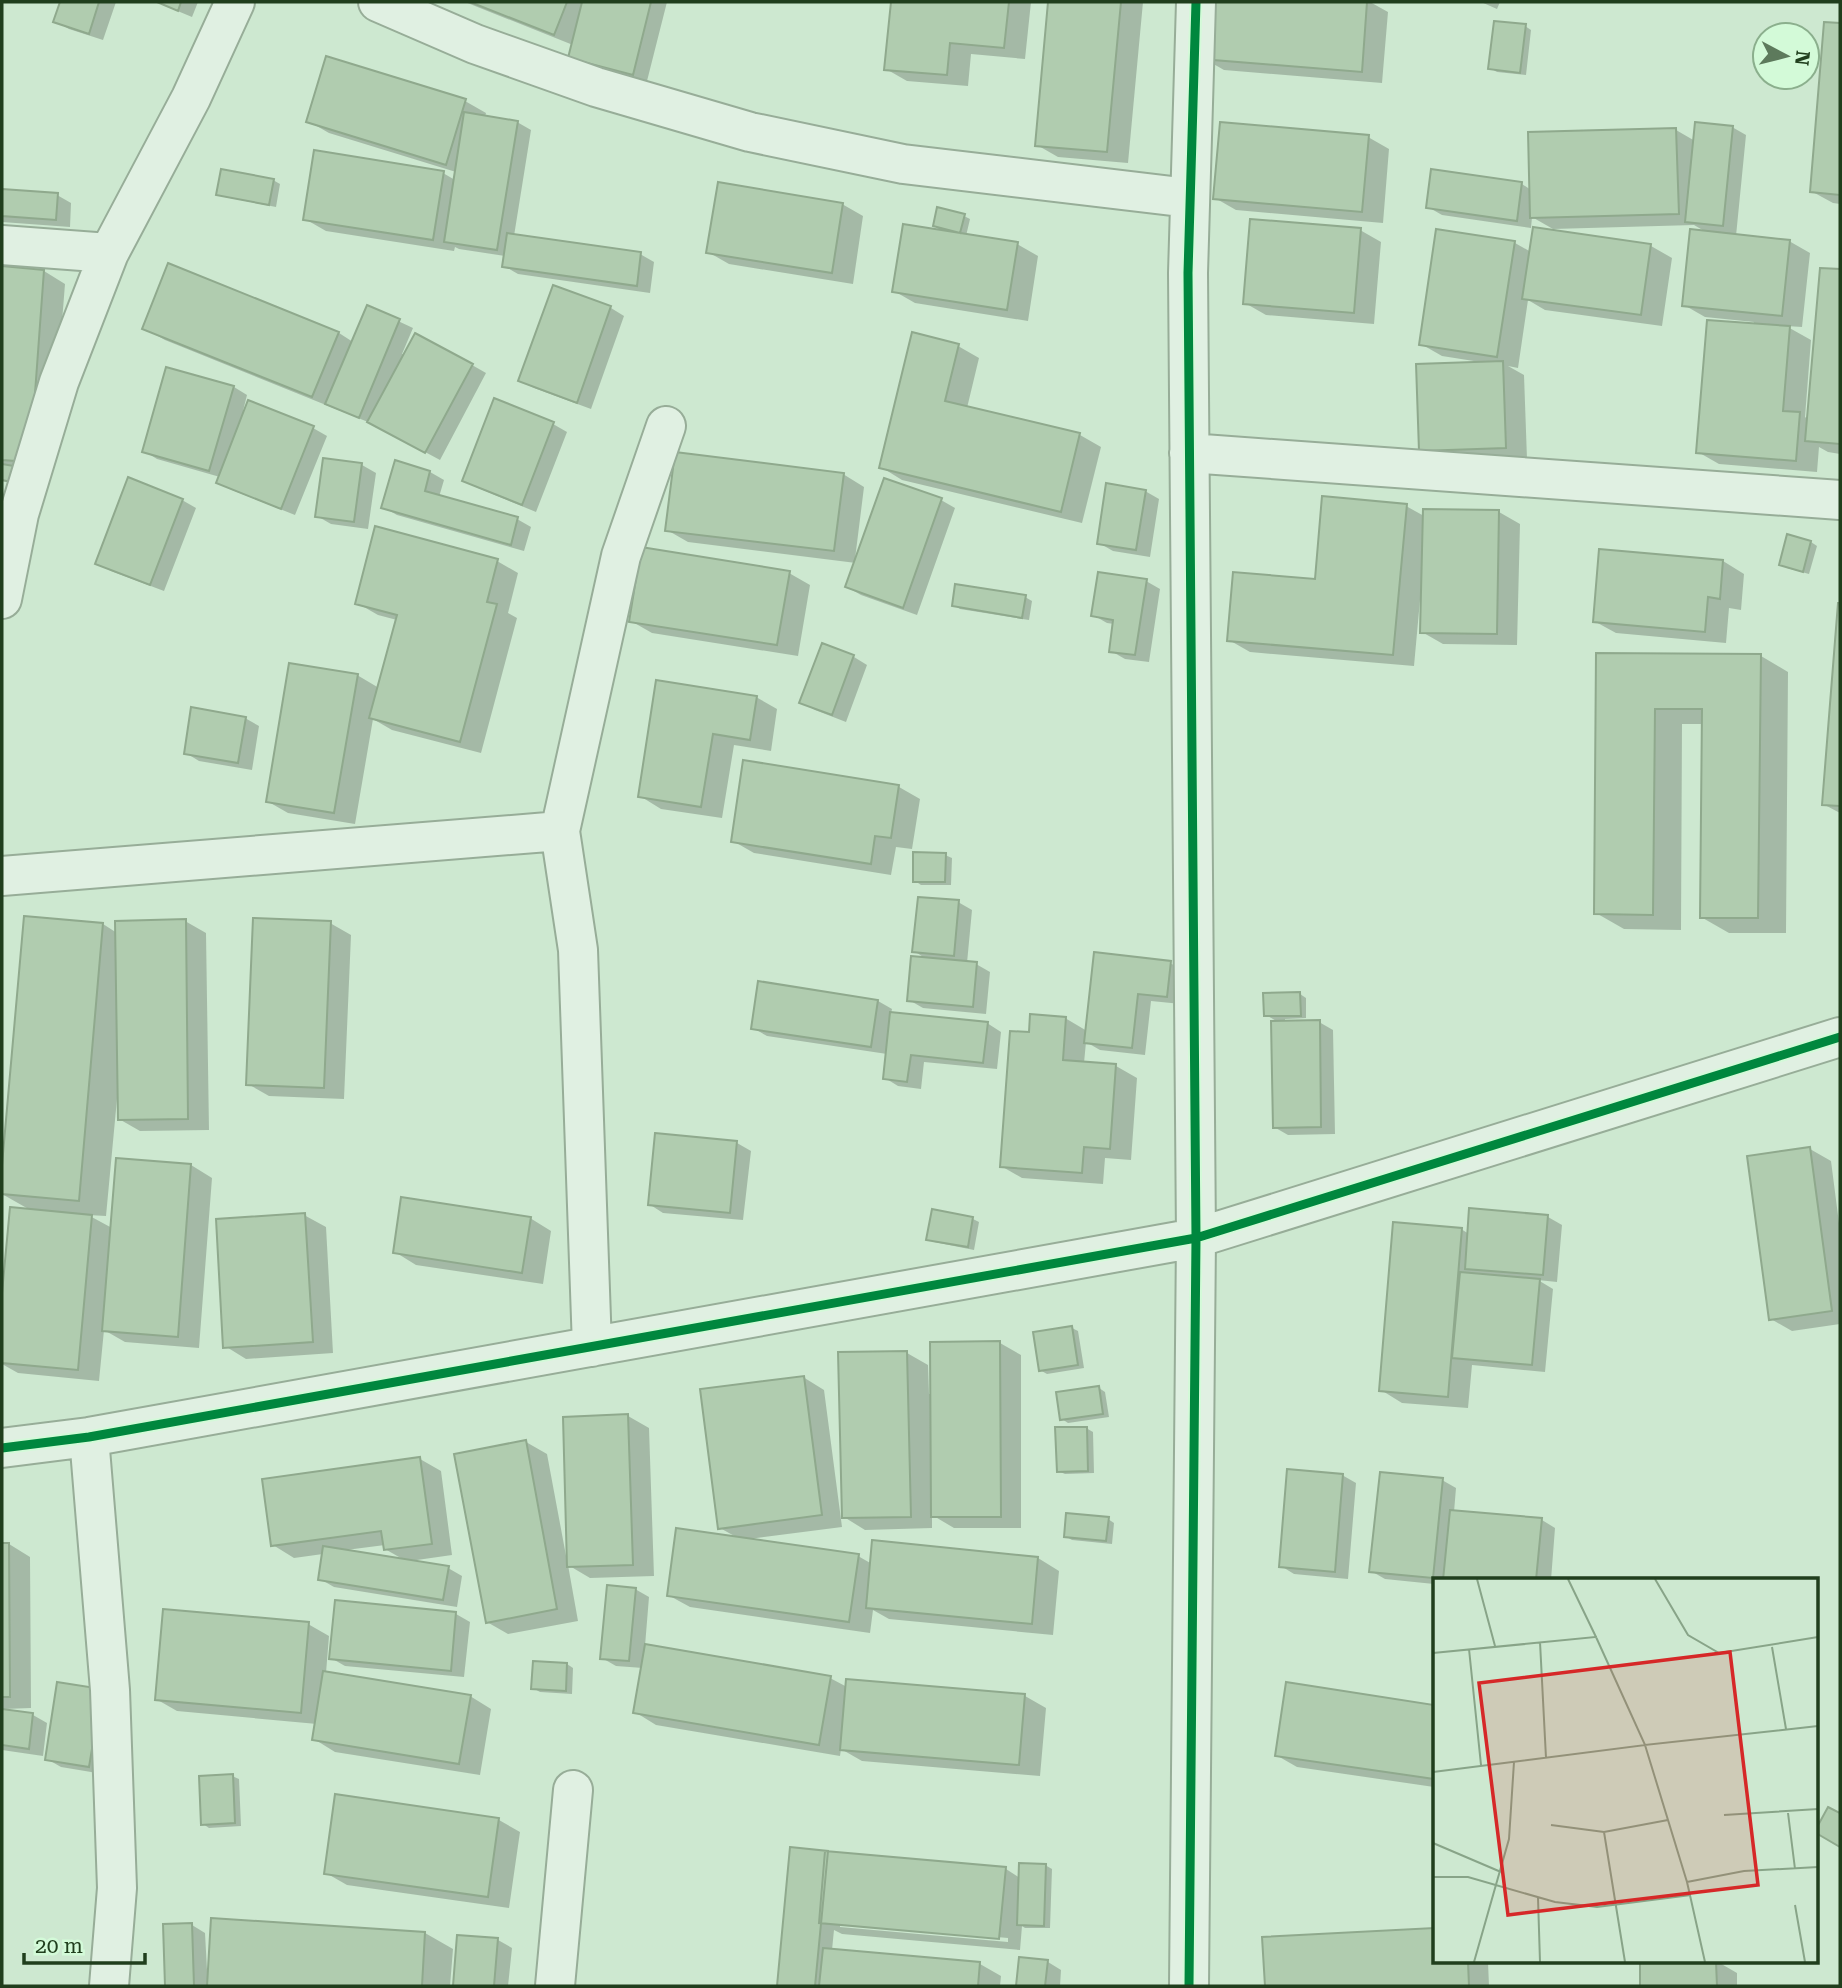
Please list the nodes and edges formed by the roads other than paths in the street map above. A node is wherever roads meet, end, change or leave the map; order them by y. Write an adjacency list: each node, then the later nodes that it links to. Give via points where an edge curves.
1 (235, 2): 6 (street)
2 (378, 2): 4 (street, via 475,44 596,87 750,132 903,164)
3 (1196, 2): 4 (street)
4 (1189, 198): 8 (street)
5 (2, 244): 6 (street)
6 (109, 253): 10 (street, via 59,382 19,514)
7 (666, 426): 11 (street, via 621,556)
8 (1189, 453): 9 (street); 14 (street)
9 (1840, 500)
10 (2, 598)
11 (561, 831): 12 (street); 15 (street, via 578,950)
12 (2, 876)
13 (1840, 1037): 14 (street)
14 (1196, 1238): 15 (street); 21 (street)
15 (592, 1347): 16 (street)
16 (89, 1437): 17 (street); 19 (street, via 110,1690 117,1888)
17 (2, 1448)
18 (573, 1790): 20 (street)
19 (109, 1986)
20 (555, 1986)
21 (1189, 1986)

